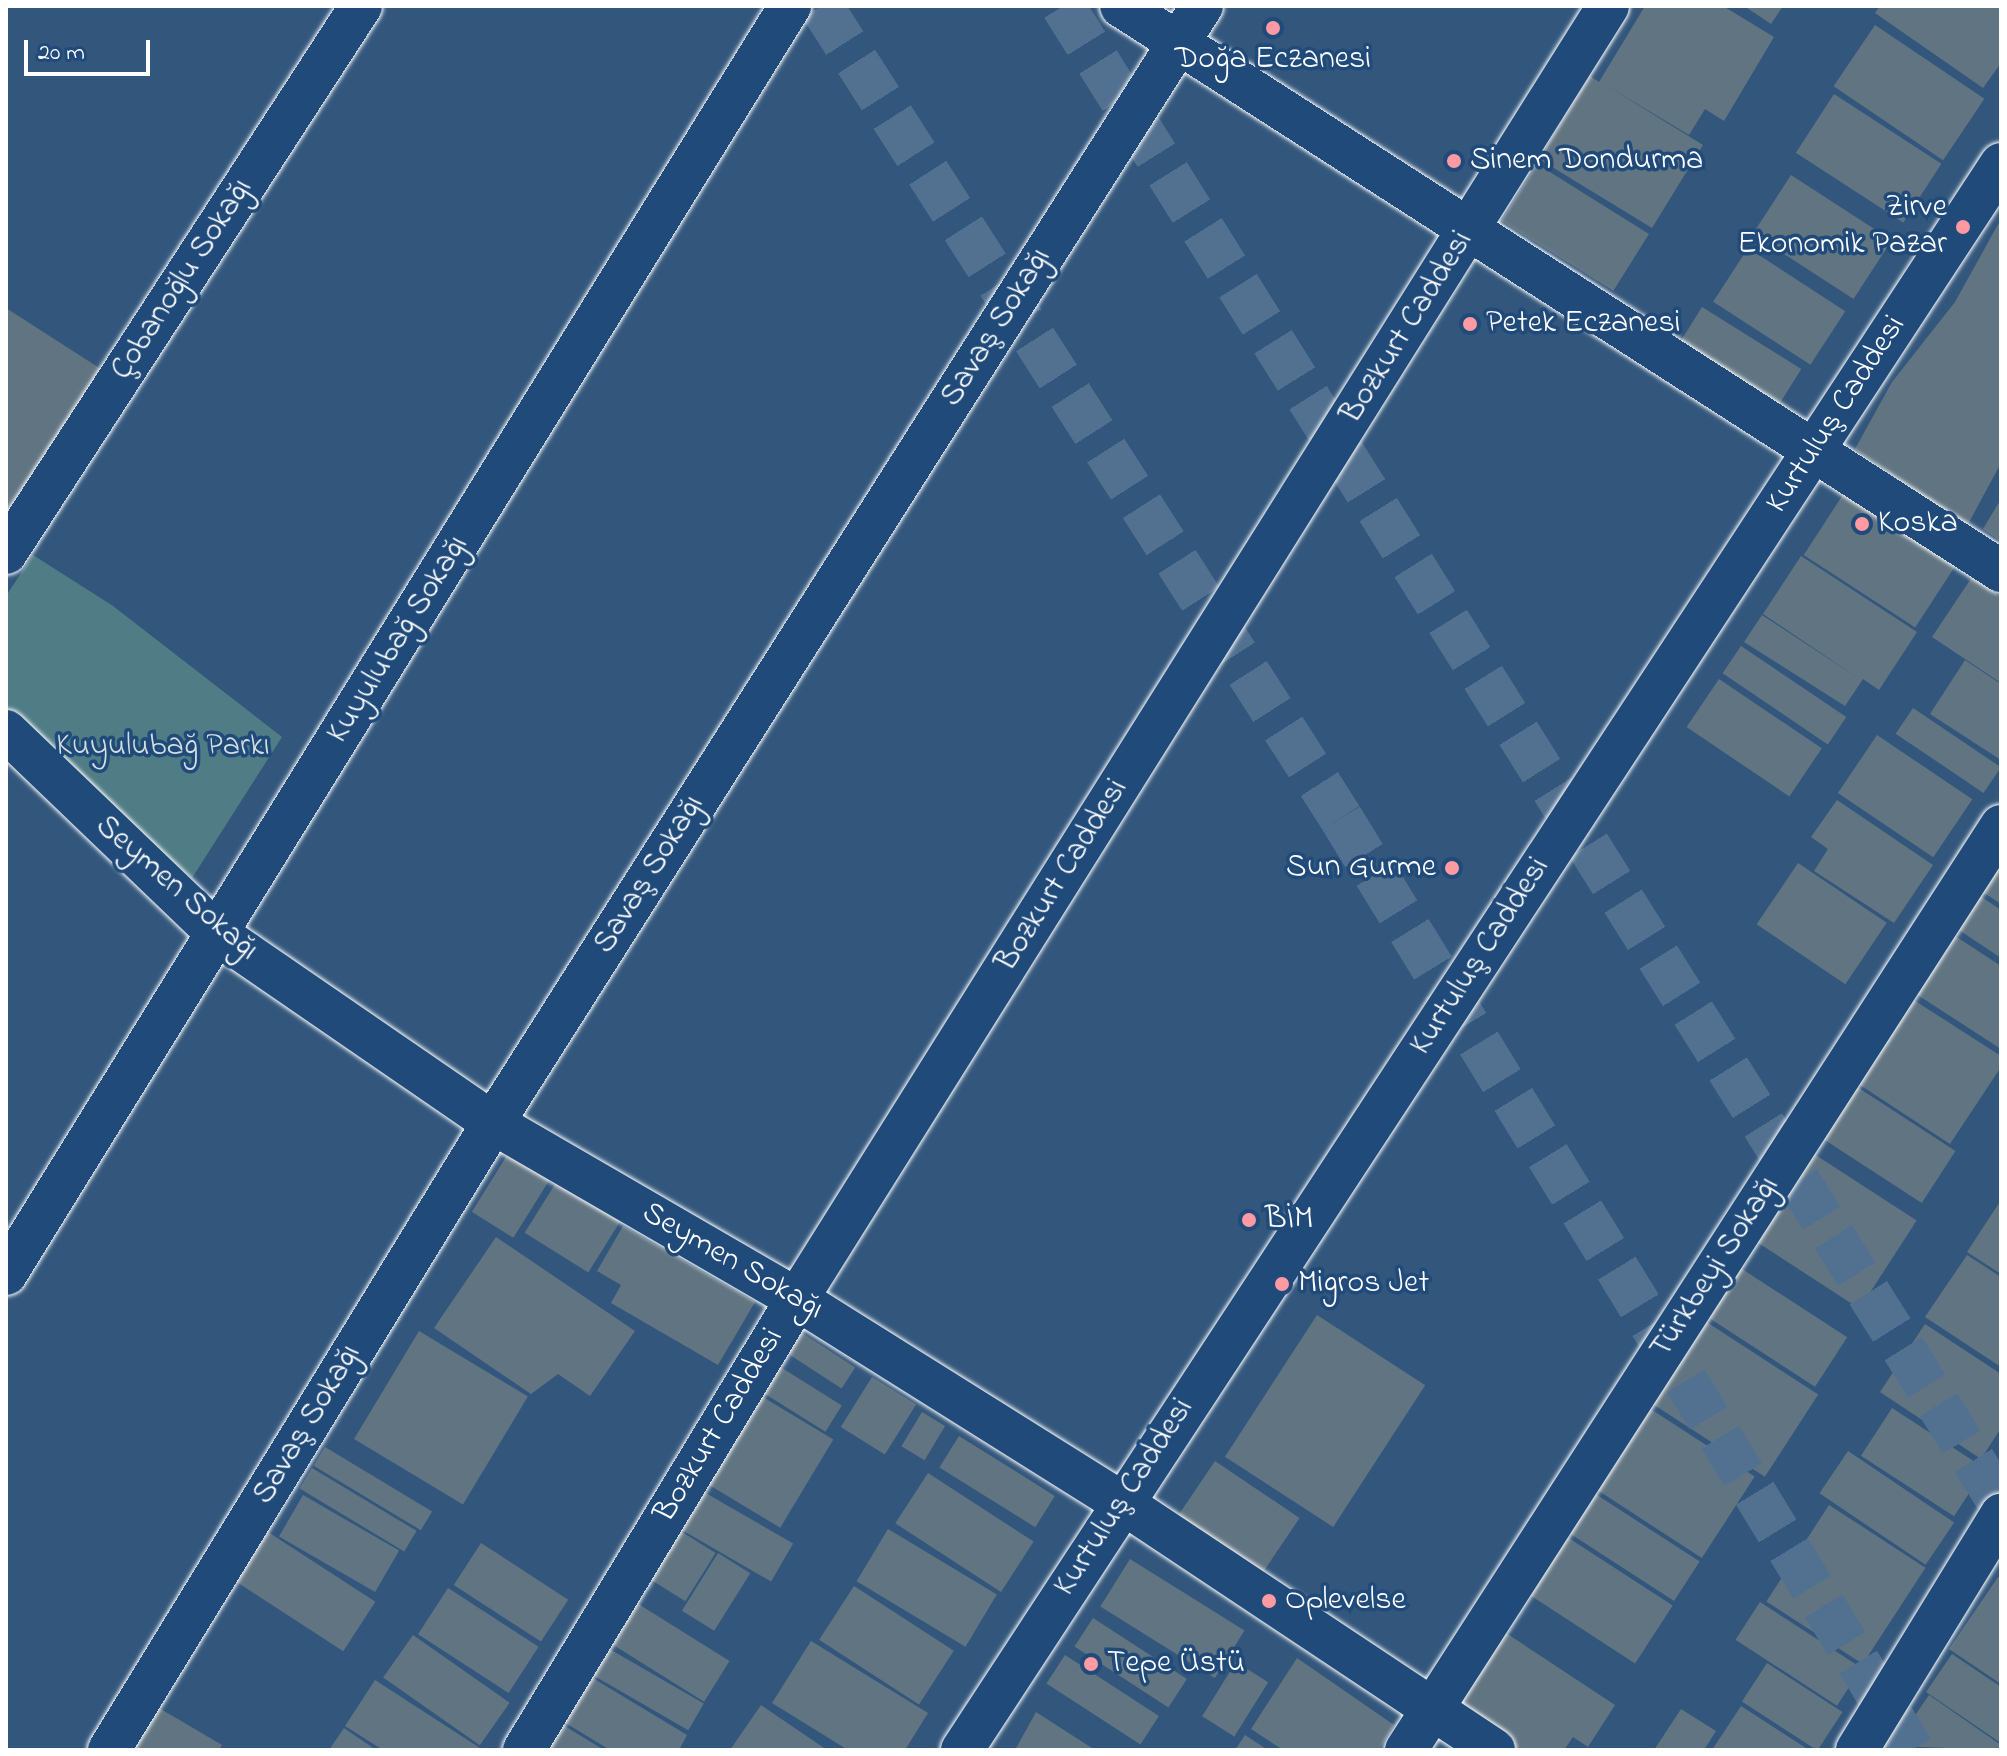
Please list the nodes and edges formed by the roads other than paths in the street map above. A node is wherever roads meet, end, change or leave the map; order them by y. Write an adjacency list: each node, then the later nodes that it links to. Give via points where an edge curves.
1 (361, 6): 10 (street, Çobanoğlu Sokağı)
2 (790, 6): 14 (street, Kuyulubağ Sokağı)
3 (1121, 6): 6 (street)
4 (1202, 6): 6 (street, Savaş Sokağı)
5 (1608, 6): 8 (street, Bozkurt Caddesi)
6 (1177, 44): 8 (street); 15 (street, Savaş Sokağı)
7 (2001, 164): 9 (street, Kurtuluş Caddesi)
8 (1470, 230): 9 (street); 17 (street, Bozkurt Caddesi)
9 (1816, 448): 11 (street); 18 (street, Kurtuluş Caddesi)
10 (8, 545)
11 (2001, 571)
12 (6, 731): 14 (street, Seymen Sokağı)
13 (2001, 826): 20 (street, Türkbeyi Sokağı)
14 (218, 934): 15 (street, Seymen Sokağı); 16 (street, Kuyulubağ Sokağı)
15 (493, 1123): 17 (street, Seymen Sokağı); 21 (street, Savaş Sokağı)
16 (6, 1274)
17 (797, 1299): 18 (street, Seymen Sokağı); 22 (street, Bozkurt Caddesi)
18 (1121, 1502): 20 (street, Seymen Sokağı); 23 (street, Kurtuluş Caddesi)
19 (2001, 1515): 26 (street)
20 (1431, 1711): 24 (street, Türkbeyi Sokağı); 25 (street, Seymen Sokağı)
21 (109, 1750)
22 (524, 1750)
23 (962, 1750)
24 (1406, 1750)
25 (1494, 1750)
26 (1857, 1750)

